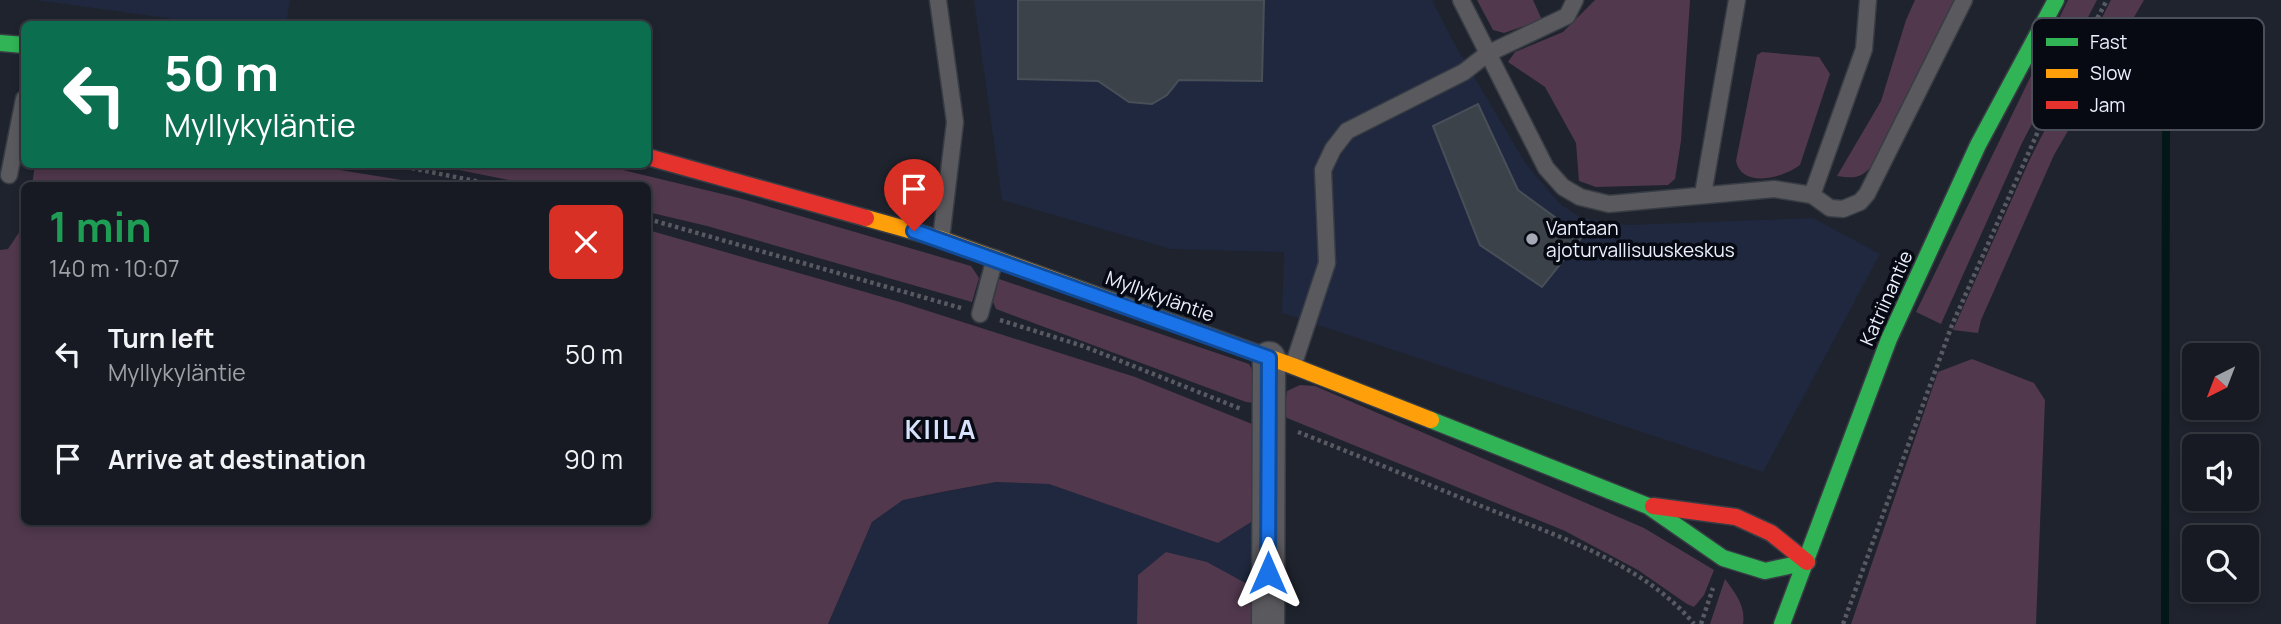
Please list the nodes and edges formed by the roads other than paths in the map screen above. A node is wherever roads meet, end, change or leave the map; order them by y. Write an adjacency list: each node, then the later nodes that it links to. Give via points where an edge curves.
1 (938, 0): 18 (lane, via 955,122)
2 (1461, 0): 12 (lane)
3 (1575, 0): 12 (lane, via 1567,16)
4 (1737, 0): 16 (lane)
5 (1868, 0): 17 (lane, via 1864,49)
6 (1964, 0): 17 (lane, via 1867,194 1843,209 1830,208)
7 (2056, 0): 8 (main road, Katriinantie)
8 (2046, 18)
9 (0, 43): 10 (main road)
10 (21, 45)
11 (2032, 45): 23 (main road, Katriinantie, via 1978,145 1889,339)
12 (1487, 54): 16 (lane, via 1546,168 1563,187 1609,204); 21 (lane, via 1464,72 1347,131 1333,149 1323,170 1326,263)
13 (21, 114): 15 (lane)
14 (651, 157): 18 (main road, Myllykyläntie)
15 (9, 175)
16 (1703, 194): 17 (lane, via 1774,189)
17 (1812, 195)
18 (941, 239): 19 (main road, Myllykyläntie)
19 (995, 258): 20 (lane); 21 (main road, Myllykyläntie)
20 (980, 314)
21 (1281, 362): 22 (main road, Myllykyläntie); 24 (street, via 1269,420)
22 (1648, 506): 23 (main road, Myllykyläntie, via 1737,517 1771,533); 23 (main road, Myllykyläntie, via 1723,558 1765,571)
23 (1807, 562): 25 (main road, Katriinantie)
24 (1268, 624)
25 (1782, 624)

